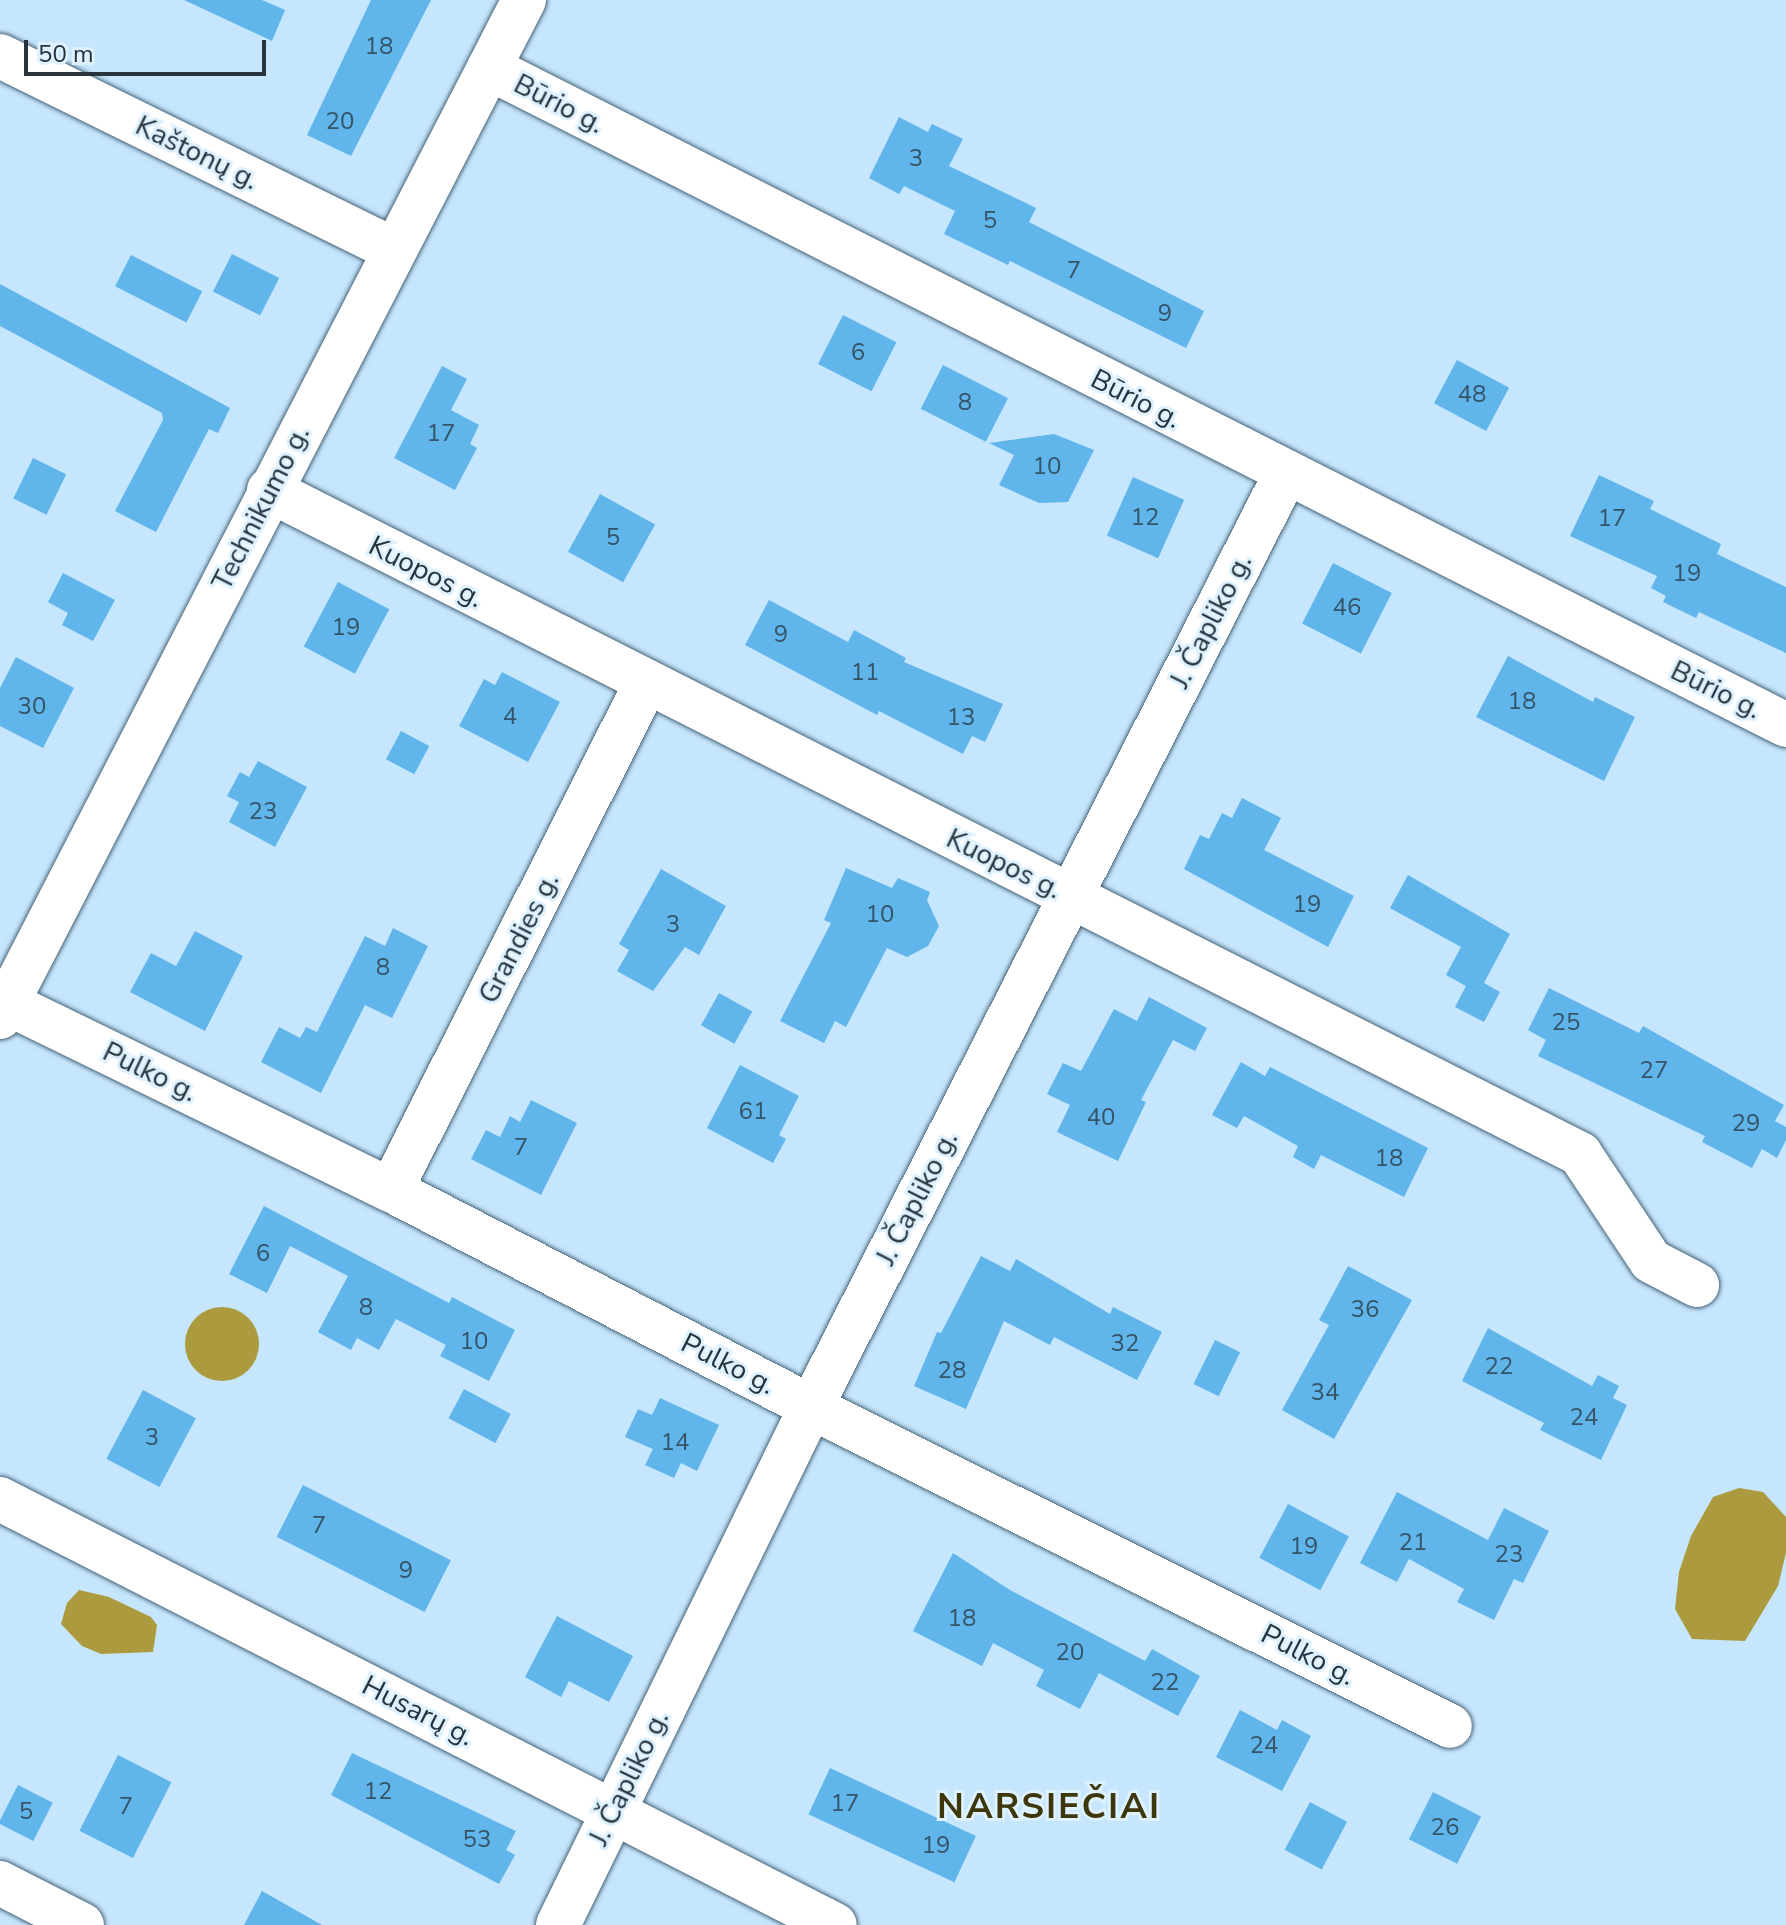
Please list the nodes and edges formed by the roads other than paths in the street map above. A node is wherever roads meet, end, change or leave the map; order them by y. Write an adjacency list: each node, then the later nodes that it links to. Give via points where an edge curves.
1 (524, 0): 3 (street, Technikumo g.)
2 (0, 56): 4 (street, Kaštonų g.)
3 (489, 68): 4 (street, Technikumo g.); 5 (street, Būrio g.)
4 (395, 250): 6 (street, Technikumo g.)
5 (1285, 475): 8 (street, Būrio g.); 9 (street, J. Čapliko g.)
6 (269, 490): 7 (street, Kuopos g.); 10 (street, Technikumo g.)
7 (645, 685): 9 (street, Kuopos g.); 11 (street, Grandies g.)
8 (1786, 725)
9 (1072, 898): 12 (street, Kuopos g., via 1580,1154 1651,1261); 13 (street, J. Čapliko g.)
10 (4, 1010): 11 (street, Pulko g.)
11 (391, 1190): 13 (street, Pulko g.)
12 (1697, 1285)
13 (811, 1407): 15 (street, Pulko g.); 16 (street, J. Čapliko g.)
14 (0, 1499): 16 (street, Husarų g.)
15 (1450, 1726)
16 (613, 1810): 19 (street, J. Čapliko g.); 20 (street, Husarų g.)
17 (0, 1883): 18 (street)
18 (82, 1925)
19 (558, 1925)
20 (835, 1925)

